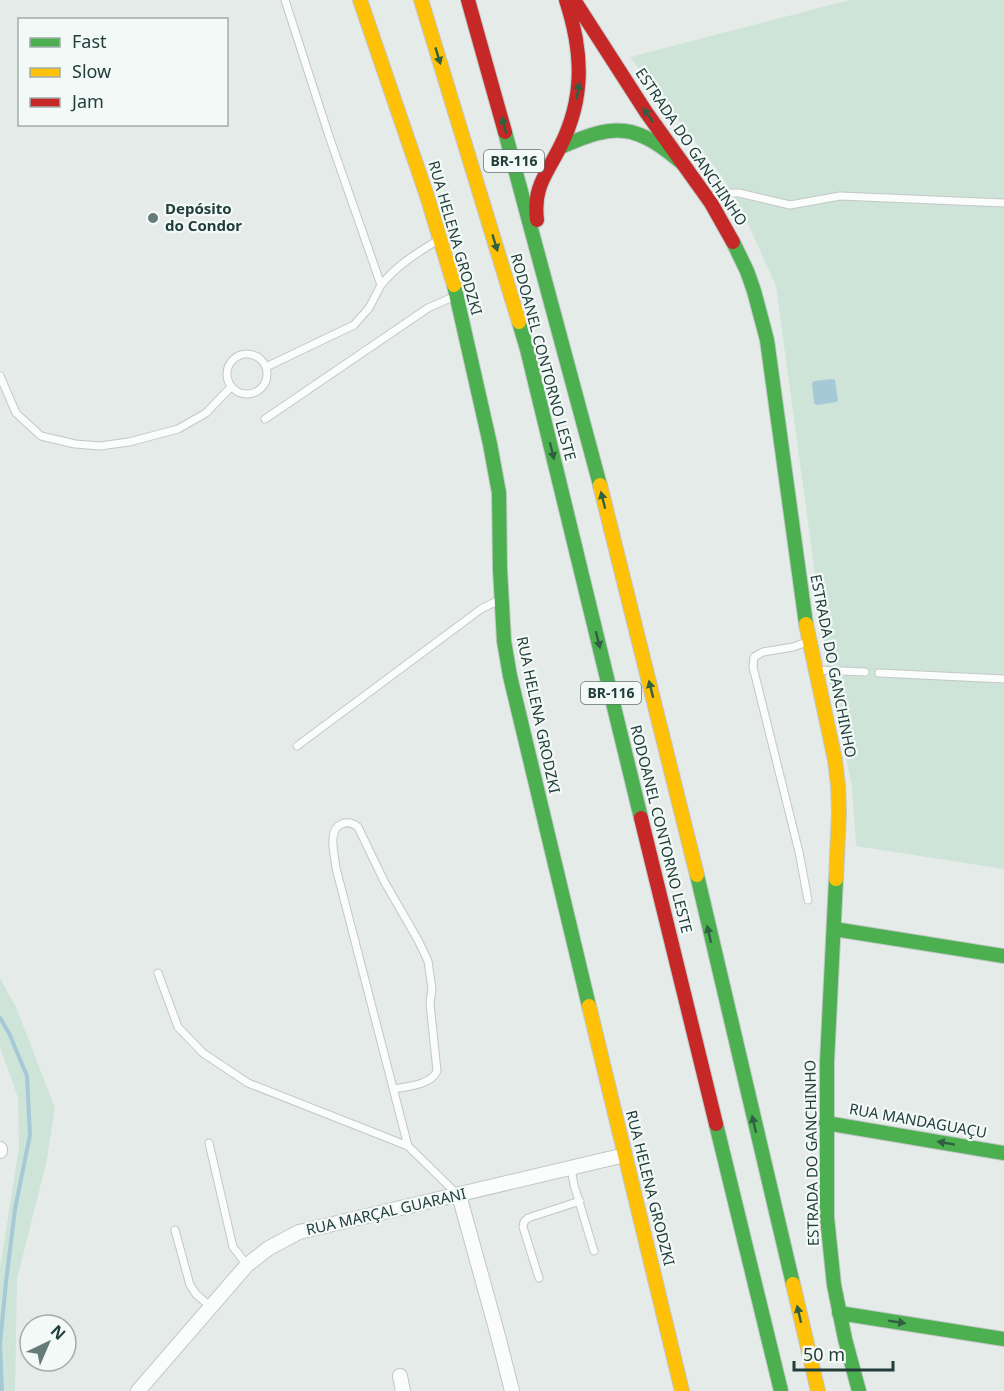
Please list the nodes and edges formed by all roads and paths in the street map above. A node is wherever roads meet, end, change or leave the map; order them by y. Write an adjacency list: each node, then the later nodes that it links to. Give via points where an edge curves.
1 (285, 0): 12 (lane)
2 (360, 0): 11 (main road, RUA HELENA GRODZKI)
3 (421, 0): 51 (main road, RODOANEL CONTORNO LESTE / BR-116, one-way to 51, via 527,349)
4 (468, 0): 14 (main road, RODOANEL CONTORNO LESTE / BR-116, one-way to 4)
5 (566, 0): 7 (main road, one-way to 5, via 575,107 580,74 577,31)
6 (574, 0): 8 (main road, ESTRADA DO GANCHINHO, one-way to 6)
7 (561, 147): 8 (main road, via 597,132 629,130 656,141); 14 (main road, via 546,171 537,199)
8 (682, 163): 9 (main road, ESTRADA DO GANCHINHO)
9 (707, 197): 10 (lane, via 739,193 790,205 840,196); 20 (main road, ESTRADA DO GANCHINHO, via 744,262 761,311)
10 (1004, 203)
11 (440, 238): 12 (lane, via 399,265); 13 (main road, RUA HELENA GRODZKI)
12 (381, 285): 15 (lane, via 354,325)
13 (457, 294): 18 (lane, via 428,308); 19 (main road, RUA HELENA GRODZKI, via 500,493)
14 (558, 323): 52 (main road, RODOANEL CONTORNO LESTE / BR-116, one-way to 14, via 665,746)
15 (266, 367): 17 (lane, via 267,379 260,390 249,395); 17 (lane, via 252,354 234,358 226,376)
16 (0, 376): 17 (lane, via 16,413 40,436 100,446 178,429 206,413)
17 (231, 387)
18 (265, 419)
19 (502, 599): 25 (lane, via 481,609); 35 (main road, RUA HELENA GRODZKI, via 510,676)
20 (809, 641): 21 (main road, ESTRADA DO GANCHINHO); 26 (lane, via 762,652 754,657 753,667)
21 (815, 670): 22 (lane); 27 (main road, ESTRADA DO GANCHINHO, via 838,785)
22 (865, 672)
23 (879, 672): 24 (lane)
24 (1004, 679)
25 (297, 746)
26 (808, 900)
27 (834, 929): 28 (main road); 31 (main road, ESTRADA DO GANCHINHO)
28 (1004, 956)
29 (158, 973): 33 (lane, via 178,1027 203,1053 248,1083)
30 (394, 1089): 30 (lane, via 336,868 333,837 343,822 358,827 428,961 437,1071 429,1080); 33 (lane)
31 (826, 1123): 34 (main road, RUA MANDAGUAÇU, one-way to 31); 44 (main road, ESTRADA DO GANCHINHO, via 829,1251)
32 (209, 1143): 41 (lane, via 233,1247)
33 (408, 1146): 37 (lane)
34 (1004, 1153)
35 (625, 1155): 36 (street, RUA MARÇAL GUARANI); 50 (main road, RUA HELENA GRODZKI)
36 (571, 1168): 37 (street, RUA MARÇAL GUARANI); 38 (lane)
37 (459, 1195): 41 (street, RUA MARÇAL GUARANI, via 299,1232); 49 (street)
38 (580, 1202): 40 (lane); 42 (lane, via 524,1222)
39 (175, 1230): 43 (lane, via 190,1285)
40 (594, 1251)
41 (248, 1265): 43 (street, RUA MARÇAL GUARANI)
42 (539, 1278)
43 (211, 1307): 47 (street, RUA MARÇAL GUARANI)
44 (839, 1313): 45 (main road, one-way to 45); 53 (main road, ESTRADA DO GANCHINHO)
45 (1004, 1339)
46 (400, 1376): 48 (street)
47 (138, 1391)
48 (403, 1391)
49 (512, 1391)
50 (684, 1391)
51 (781, 1391)
52 (818, 1391)
53 (859, 1391)

